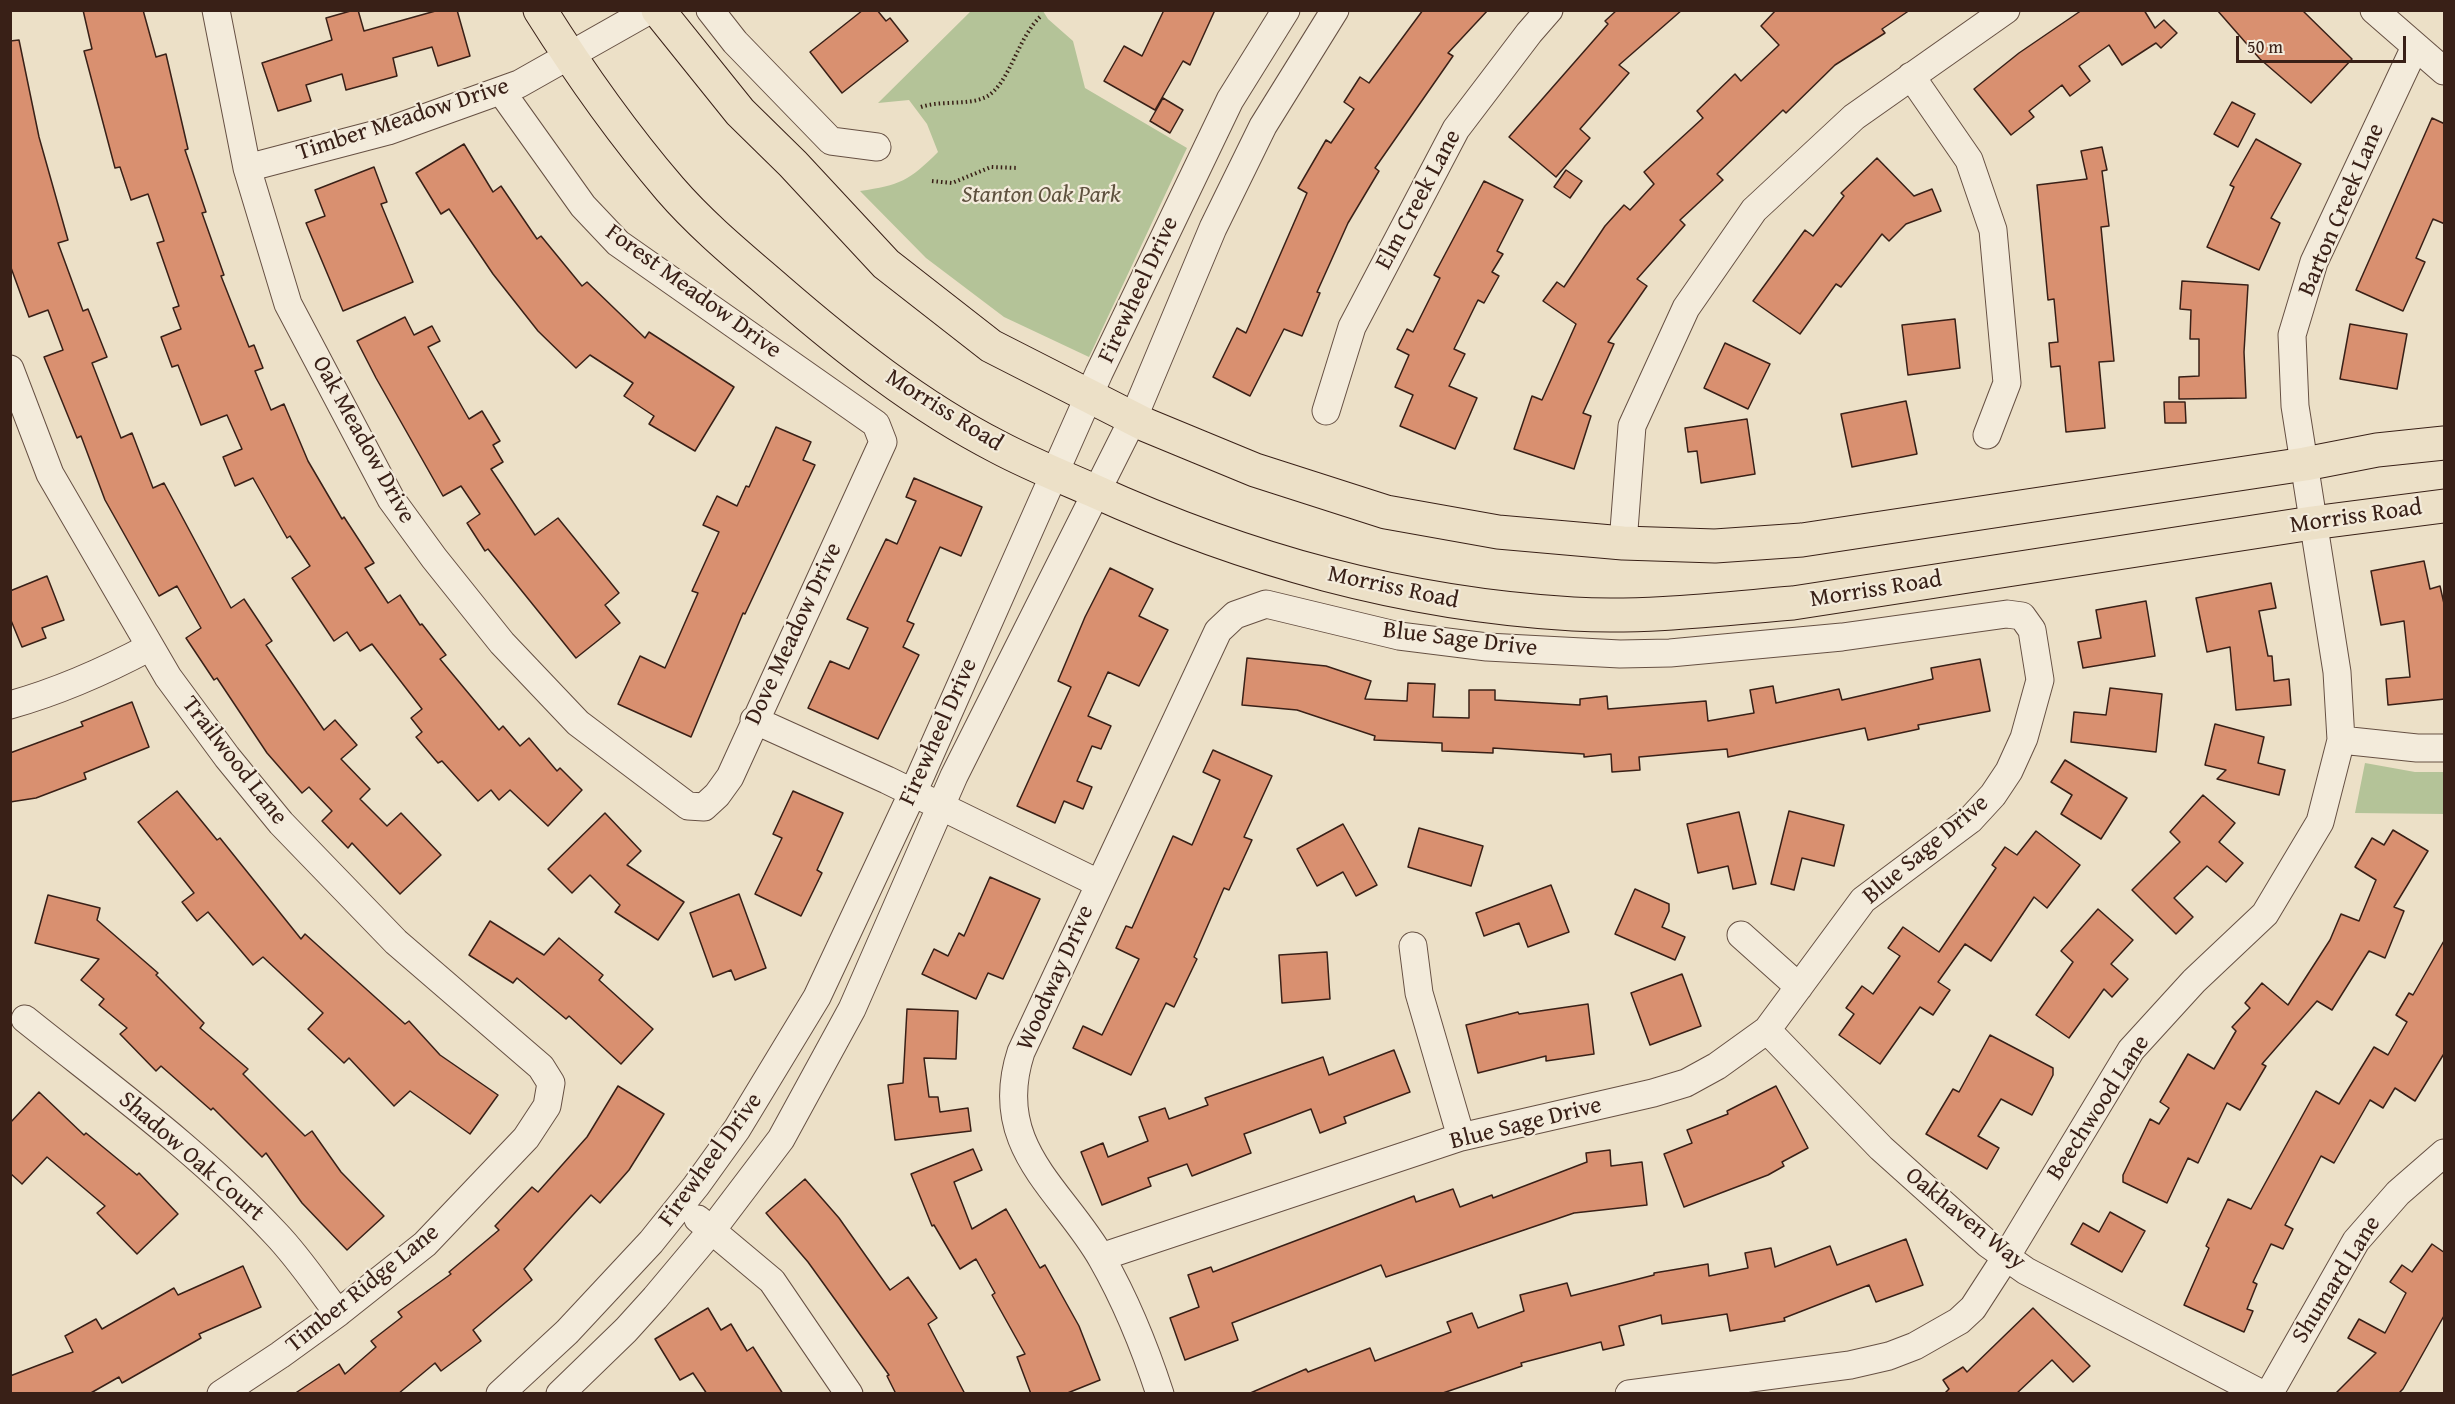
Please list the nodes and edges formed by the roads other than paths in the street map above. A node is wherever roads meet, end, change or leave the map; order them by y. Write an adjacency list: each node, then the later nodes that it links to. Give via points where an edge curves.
1 (216, 10): 17 (street, Oak Meadow Drive)
2 (540, 10): 12 (main road, Morriss Road)
3 (650, 10): 12 (street, Timber Meadow Drive)
4 (658, 10): 19 (main road, via 740,112 886,264 991,346)
5 (710, 10): 16 (street, via 735,42 831,141)
6 (1286, 10): 19 (street, Firewheel Drive, via 1230,100)
7 (1335, 10): 21 (street, Firewheel Drive, via 1263,126 1214,228)
8 (1549, 10): 20 (street, Elm Creek Lane, via 1456,129 1352,327)
9 (2006, 10): 14 (street)
10 (2374, 10): 11 (street)
11 (2415, 46): 13 (street); 25 (street, Barton Creek Lane, via 2314,262 2292,335 2295,406)
12 (569, 57): 15 (street, Timber Meadow Drive); 26 (main road, Morriss Road, via 671,190 726,245 842,345 996,447)
13 (2445, 71)
14 (1911, 76): 22 (street, via 1969,160 1994,230 2007,383); 30 (street, via 1854,117 1754,210 1686,308 1632,426)
15 (501, 91): 17 (street, Timber Meadow Drive, via 388,131); 23 (street, Forest Meadow Drive, via 583,206 618,243 876,424)
16 (878, 147)
17 (247, 168): 38 (street, Oak Meadow Drive, via 288,304 391,499 502,642 578,723)
18 (13, 383): 32 (street, Trailwood Lane, via 50,474)
19 (1088, 396): 21 (main road); 26 (street, Firewheel Drive)
20 (1326, 411)
21 (1133, 419): 27 (street, Firewheel Drive); 30 (main road, via 1255,470 1386,512 1498,532)
22 (1987, 435)
23 (883, 442): 34 (street, Dove Meadow Drive)
24 (2445, 443): 25 (main road, via 2377,450)
25 (2305, 464): 29 (street, Barton Creek Lane); 30 (main road, via 1803,540 1714,546)
26 (1056, 474): 27 (main road, Morriss Road); 37 (street, Firewheel Drive)
27 (1097, 493): 29 (main road, Morriss Road, via 1267,560 1381,590 1575,614 1793,603); 39 (street, Firewheel Drive)
28 (2445, 506): 29 (main road, Morriss Road)
29 (2312, 523): 35 (street, Beechwood Lane, via 2337,672)
30 (1623, 543)
31 (1287, 610): 40 (street, Woodway Drive, via 1266,604 1250,608 1235,615 1218,631); 43 (street, Blue Sage Drive, via 1399,636 1487,647 1620,654 1842,637 2007,614 2022,616 2032,630 2040,680 2024,738 2009,771 1970,820 1863,900)
32 (150, 647): 33 (street, via 97,675); 46 (street, Trailwood Lane, via 227,757 281,823 396,942 541,1067)
33 (10, 705)
34 (754, 720): 37 (street); 38 (street, Dove Meadow Drive, via 730,777 717,795 704,807)
35 (2341, 740): 36 (street); 52 (street, Beechwood Lane, via 2320,822 2265,914 2194,981 2131,1050)
36 (2445, 748)
37 (912, 793): 39 (street); 49 (street, Firewheel Drive, via 817,997 737,1129)
38 (688, 806)
39 (941, 807): 40 (street); 50 (street, Firewheel Drive, via 852,1009 781,1139)
40 (1098, 884): 51 (street, Woodway Drive, via 1021,1052 1015,1100 1031,1160)
41 (1742, 935): 43 (street)
42 (1413, 946): 47 (street, via 1419,993)
43 (1799, 987): 45 (street, Blue Sage Drive)
44 (25, 1019): 53 (street, Shadow Oak Court, via 157,1122 250,1207 278,1236)
45 (1767, 1030): 47 (street, Blue Sage Drive, via 1686,1083); 52 (street, Oakhaven Way, via 1881,1148)
46 (551, 1083): 53 (street, Timber Ridge Lane, via 547,1106 526,1138 425,1244)
47 (1461, 1137): 51 (street, Blue Sage Drive)
48 (2445, 1153): 61 (street, Shumard Lane, via 2392,1199 2356,1241)
49 (681, 1205): 50 (street); 55 (street, Firewheel Drive, via 567,1332)
50 (712, 1230): 56 (street, Firewheel Drive, via 626,1330); 57 (street, via 772,1281)
51 (1101, 1257): 58 (street, Woodway Drive, via 1130,1313)
52 (2006, 1257): 59 (street, Beechwood Lane, via 1973,1308 1959,1321 1889,1356 1850,1365); 60 (street, Oakhaven Way)
53 (338, 1313): 54 (street, Timber Ridge Lane)
54 (220, 1394)
55 (500, 1394)
56 (560, 1394)
57 (849, 1394)
58 (1160, 1394)
59 (1629, 1394)
60 (2262, 1394)
61 (2269, 1394)

